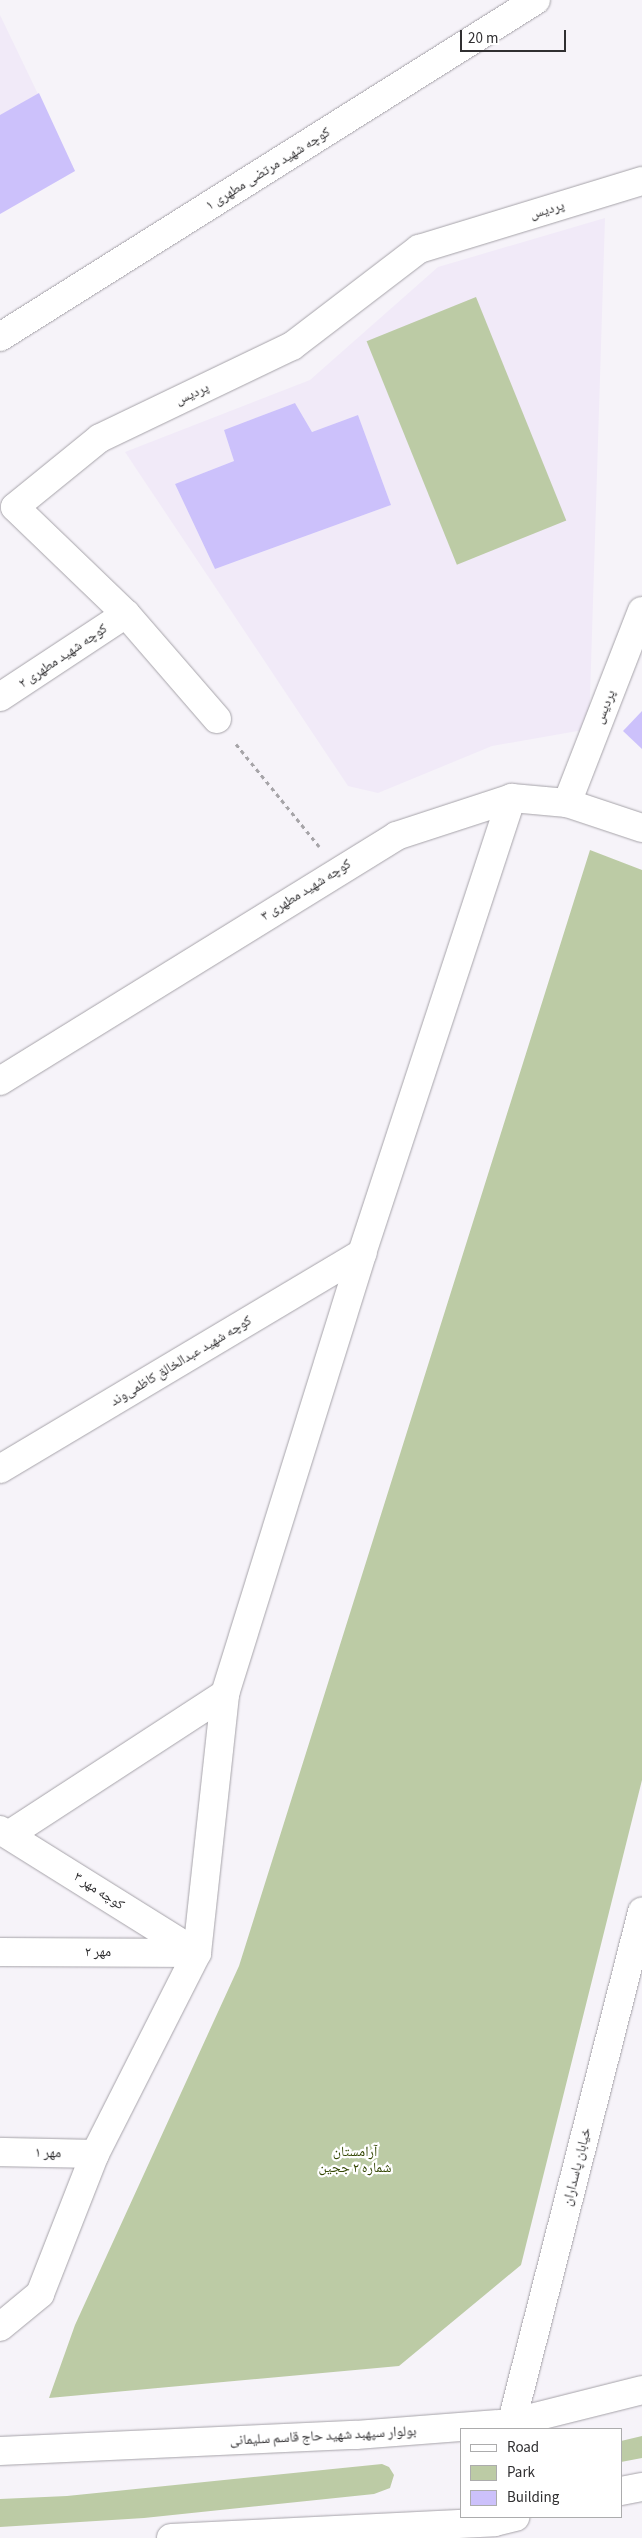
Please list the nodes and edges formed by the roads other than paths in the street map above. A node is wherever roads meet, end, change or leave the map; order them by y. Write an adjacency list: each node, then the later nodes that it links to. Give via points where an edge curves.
1 (536, 0): 3 (street, کوچه شهید مرتضی مطهری ۱)
2 (642, 180): 5 (street, پردیس, via 419,249 292,346 100,438 15,507)
3 (0, 337)
4 (642, 612): 9 (street, پردیس)
5 (126, 614): 6 (street, کوچه شهید مطهری ۲); 7 (street, پردیس)
6 (0, 697)
7 (217, 720)
8 (512, 798): 9 (street, کوچه شهید مطهری ۳); 11 (street, کوچه شهید مطهری ۳, via 396,836); 12 (street)
9 (567, 803): 10 (street, کوچه شهید مطهری ۳)
10 (642, 828)
11 (0, 1081)
12 (362, 1253): 13 (street, کوچه شهید عبدالخالق کاظمی‌وند); 14 (street)
13 (0, 1469)
14 (225, 1694): 15 (street); 18 (street)
15 (5, 1832): 18 (street, کوچه مهر ۳)
16 (642, 1912): 23 (street, خیابان پاسداران)
17 (0, 1952): 18 (street, مهر ۲)
18 (197, 1953): 20 (street)
19 (0, 2152): 20 (street, مهر ۱)
20 (95, 2154): 21 (street, via 40,2294)
21 (0, 2327)
22 (642, 2390): 23 (street, بولوار سپهبد شهید حاج قاسم سلیمانی)
23 (511, 2426): 24 (street, بولوار سپهبد شهید حاج قاسم سلیمانی)
24 (477, 2428)
25 (460, 2429): 26 (street, بولوار سپهبد شهید حاج قاسم سلیمانی)
26 (0, 2452)
27 (642, 2486): 28 (street)
28 (622, 2492)
29 (499, 2523): 31 (street)
30 (171, 2538): 31 (street)
31 (178, 2538)

